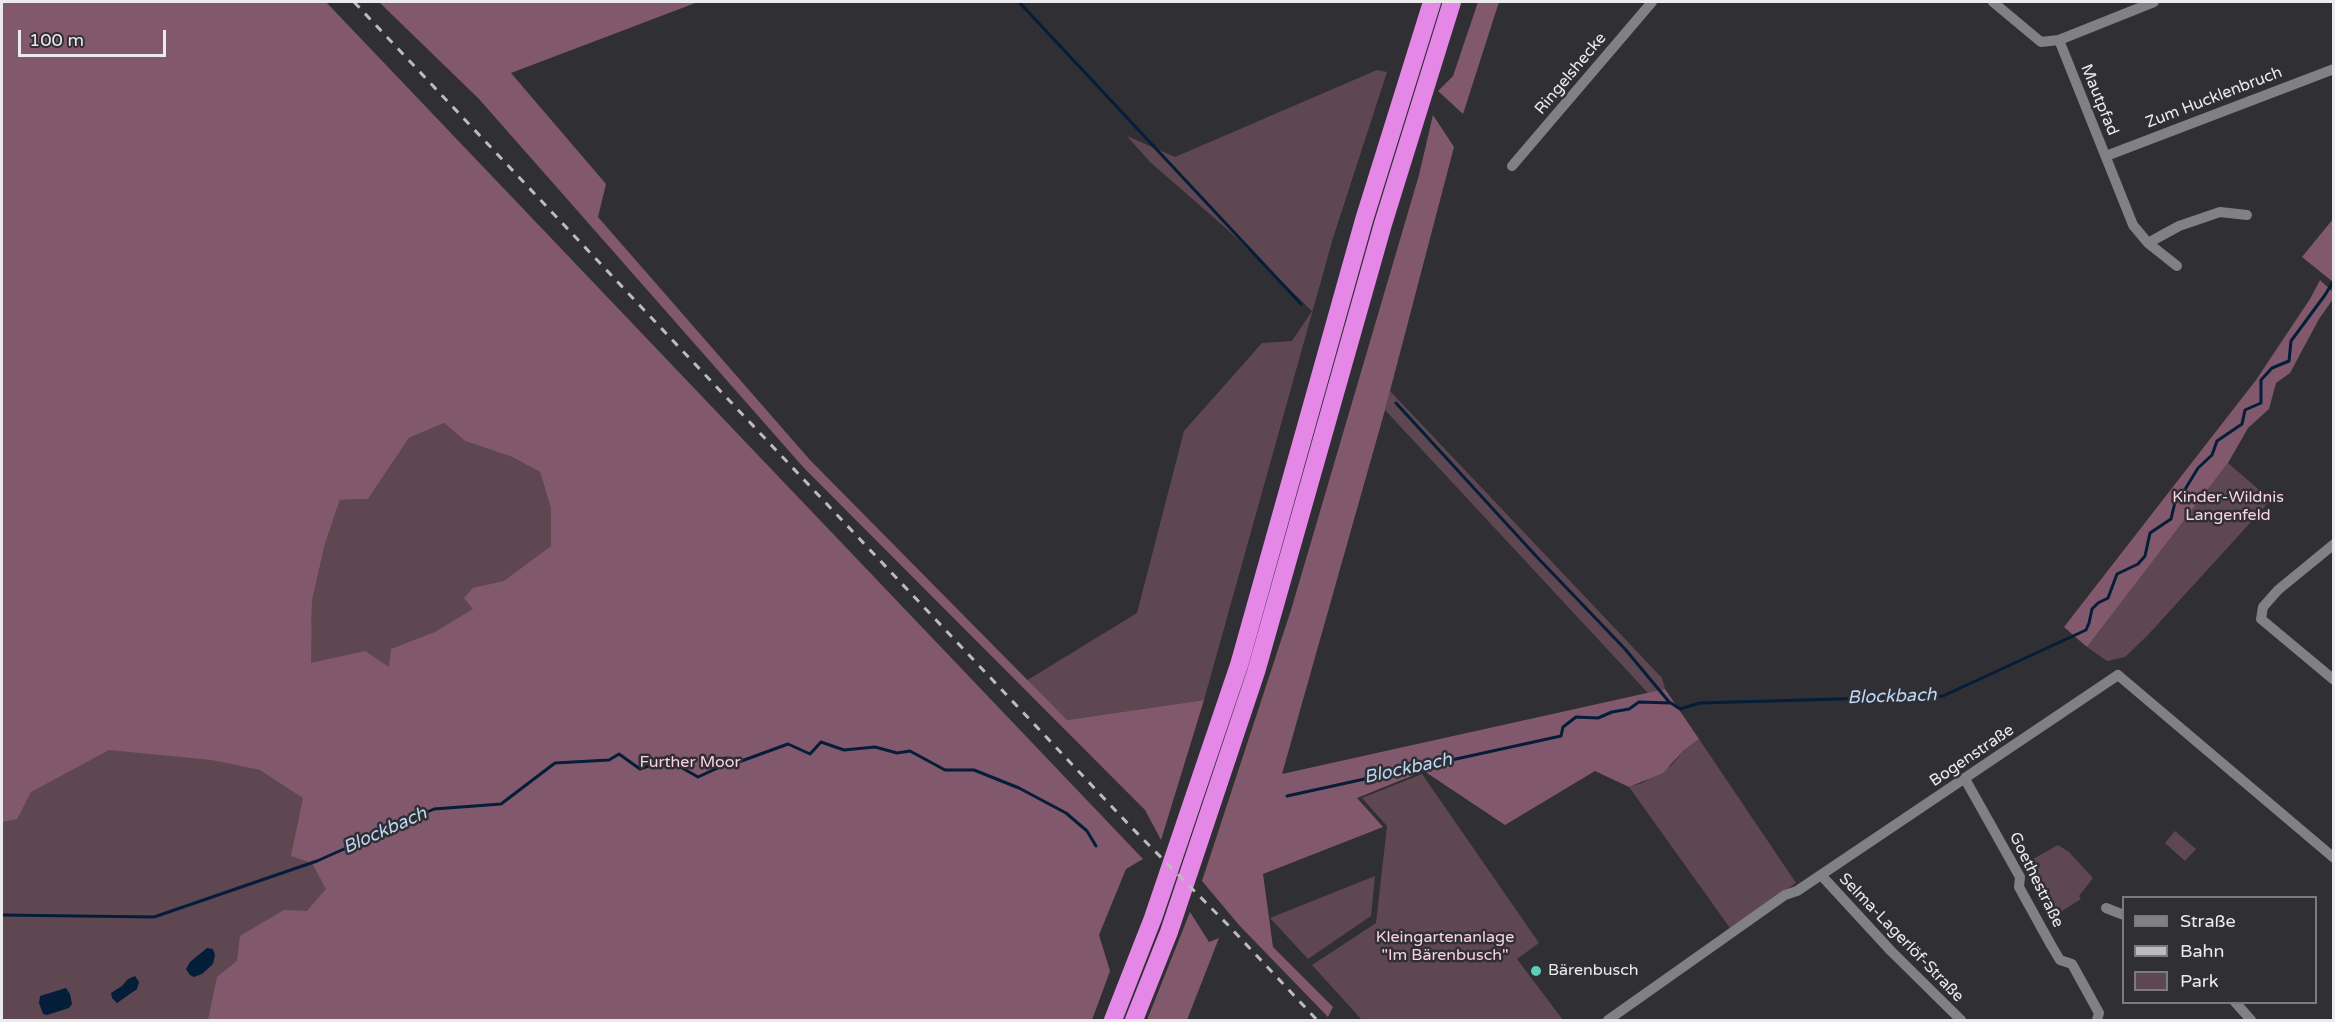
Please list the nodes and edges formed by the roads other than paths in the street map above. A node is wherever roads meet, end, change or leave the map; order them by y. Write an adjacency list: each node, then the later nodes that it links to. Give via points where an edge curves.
1 (1432, 2): 22 (highway, via 1364,220 1239,665 1153,918)
2 (1452, 2): 23 (highway, via 1412,127 1259,661 1169,932)
3 (1652, 2): 10 (street, Ringelshecke)
4 (1993, 2): 7 (street, via 2041,42)
5 (2154, 2): 6 (street)
6 (2125, 7): 7 (street)
7 (2059, 40): 9 (street, Mautpfad)
8 (2334, 69): 9 (street, Zum Hucklenbruch)
9 (2106, 156): 12 (street, Mautpfad, via 2133,225)
10 (1512, 166)
11 (2247, 215): 12 (street, via 2220,212 2179,225)
12 (2148, 243): 13 (street, Mautpfad)
13 (2177, 266)
14 (2334, 544): 15 (street, via 2278,590 2263,607 2261,619)
15 (2334, 680)
16 (1965, 779): 17 (street, Bogenstraße, via 2118,675); 18 (street, Bogenstraße); 26 (street, Goethestraße, via 2020,877 2019,887 2051,945 2060,960 2072,964 2099,1013)
17 (2334, 858)
18 (1821, 875): 24 (street, Bogenstraße, via 1785,895); 25 (street, Selma-Lagerlöf-Straße)
19 (2106, 908): 20 (street)
20 (2122, 914)
21 (2237, 1004): 27 (street)
22 (1113, 1020)
23 (1134, 1020)
24 (1608, 1020)
25 (1961, 1020)
26 (2097, 1020)
27 (2252, 1020)

